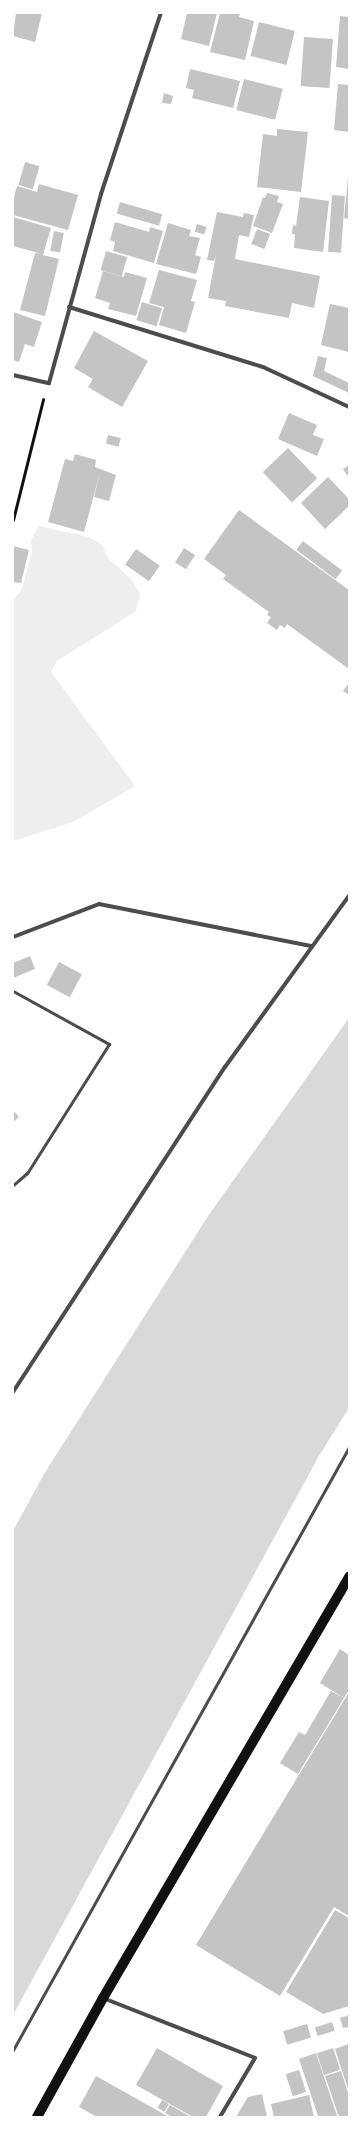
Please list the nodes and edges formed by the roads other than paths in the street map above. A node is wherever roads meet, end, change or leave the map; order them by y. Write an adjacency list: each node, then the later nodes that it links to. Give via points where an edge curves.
1 (161, 13): 2 (street, via 101,194)
2 (69, 306): 3 (street, via 50,384); 4 (street, via 263,367)
3 (13, 375)
4 (349, 407)
5 (349, 896): 7 (street)
6 (13, 937): 7 (street, via 99,904)
7 (311, 946): 10 (street, via 225,1068)
8 (13, 991): 9 (lane, via 109,1044 28,1173)
9 (13, 1185)
10 (13, 1392)
11 (349, 1446): 14 (lane)
12 (349, 1577): 13 (main road)
13 (103, 1998): 15 (main road); 16 (street, via 256,2058)
14 (13, 2050)
15 (37, 2117)
16 (220, 2117)

